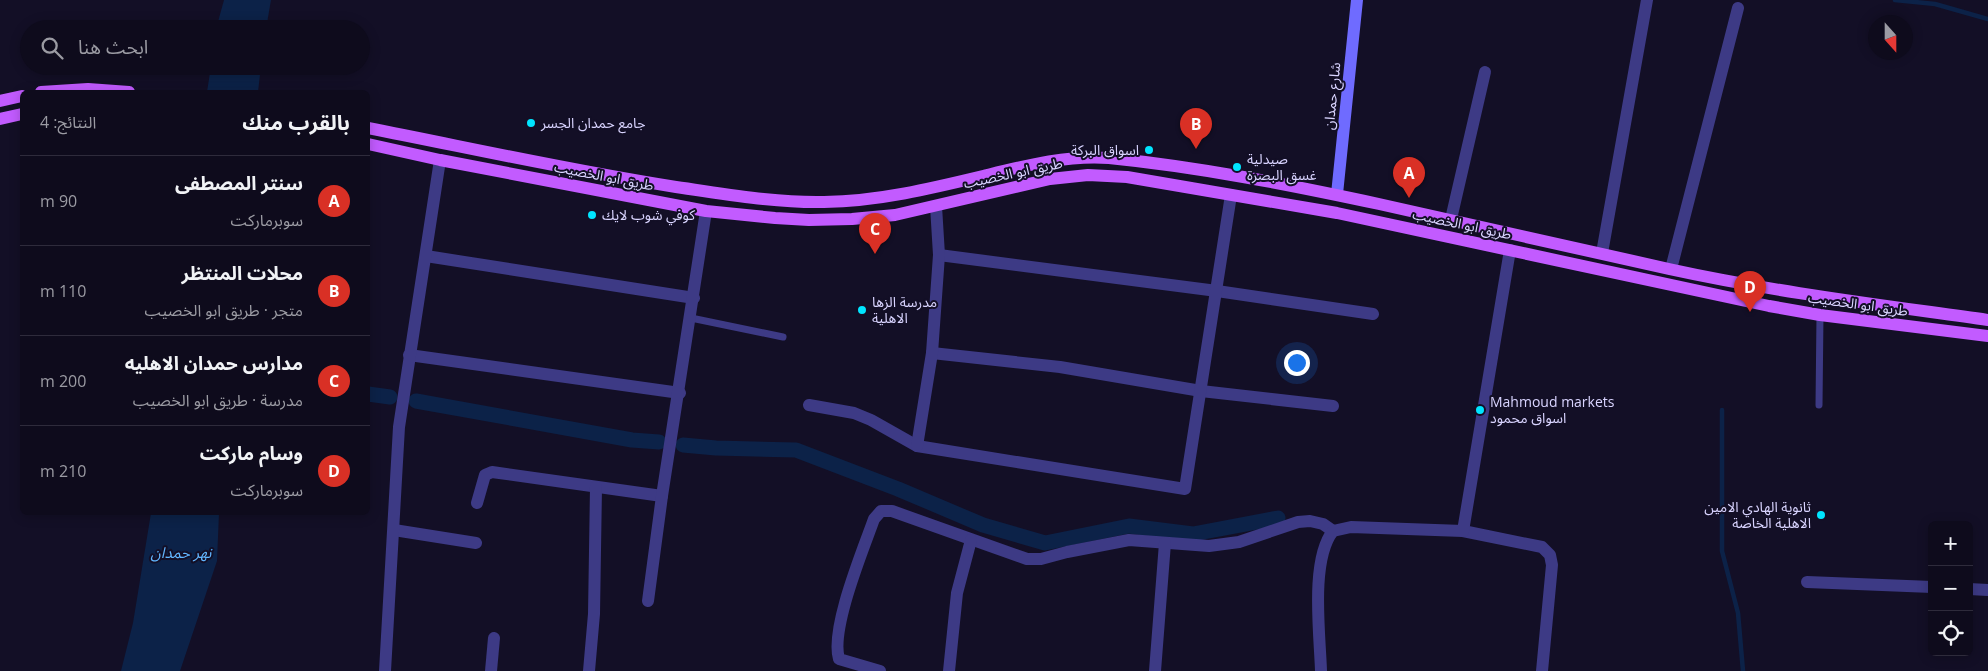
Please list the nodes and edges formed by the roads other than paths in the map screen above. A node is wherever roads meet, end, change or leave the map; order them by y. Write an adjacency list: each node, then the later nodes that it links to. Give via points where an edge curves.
1 (1357, 0): 15 (main road, شارع حمدان)
2 (1647, 0): 22 (street)
3 (1738, 8): 25 (street)
4 (1485, 72): 20 (street)
5 (72, 90): 6 (main road)
6 (102, 90)
7 (20, 96): 8 (main road)
8 (0, 100)
9 (20, 114): 10 (main road)
10 (0, 119)
11 (370, 128): 14 (main road, طريق ابو الخصيب)
12 (370, 144): 13 (main road, طريق ابو الخصيب)
13 (440, 160): 17 (main road, طريق ابو الخصيب); 24 (street)
14 (634, 180): 15 (main road, طريق ابو الخصيب, via 753,198 843,201 910,193 1038,163 1080,157 1154,163); 17 (main road)
15 (1337, 194): 20 (main road, طريق ابو الخصيب)
16 (1231, 195): 18 (main road, طريق ابو الخصيب, via 1127,177 1088,175 1050,179); 21 (main road, طريق ابو الخصيب, via 1337,213); 26 (street)
17 (631, 197): 19 (main road, طريق ابو الخصيب)
18 (936, 206): 19 (main road, طريق ابو الخصيب, via 874,218 831,220); 23 (street)
19 (706, 211): 27 (street)
20 (1451, 219): 22 (main road, طريق ابو الخصيب)
21 (1510, 250): 30 (main road, طريق ابو الخصيب, via 1736,300); 49 (street)
22 (1602, 253): 25 (main road, طريق ابو الخصيب)
23 (939, 255): 26 (street); 36 (street)
24 (426, 256): 27 (street); 37 (street)
25 (1671, 269): 28 (main road, طريق ابو الخصيب, via 1756,286)
26 (1217, 291): 29 (street); 38 (street)
27 (694, 298): 31 (street)
28 (1919, 311): 32 (main road, طريق ابو الخصيب); 33 (main road)
29 (1373, 314)
30 (1820, 315): 33 (main road, طريق ابو الخصيب); 42 (lane)
31 (691, 318): 35 (lane); 39 (street)
32 (1988, 320)
33 (1917, 328): 34 (main road, طريق ابو الخصيب)
34 (1988, 336)
35 (783, 337)
36 (932, 353): 38 (street, via 1060,366); 43 (street)
37 (409, 355): 39 (street); 47 (street, via 399,427)
38 (1201, 391): 41 (street); 43 (street, via 1185,489)
39 (680, 393): 45 (street)
40 (809, 405): 43 (street, via 854,413)
41 (1334, 406)
42 (1819, 406)
43 (917, 446)
44 (596, 488): 45 (street); 46 (street, via 492,472 485,475); 61 (street, via 594,614)
45 (662, 496): 57 (street)
46 (477, 503)
47 (394, 530): 51 (street); 59 (street)
48 (1334, 531): 49 (street, via 1351,527); 52 (street, via 1310,520 1239,542 1209,546); 65 (street, via 1325,544 1318,594)
49 (1463, 531): 66 (street, via 1542,547 1550,555 1552,565)
50 (970, 540): 52 (street, via 1027,559 1041,560 1129,540); 62 (street, via 892,511 881,511 874,519 844,605 836,650 839,659); 63 (street, via 957,593)
51 (476, 543)
52 (1165, 544): 64 (street)
53 (1807, 582): 54 (street)
54 (1928, 587)
55 (1973, 589): 56 (street)
56 (1988, 590)
57 (648, 601)
58 (494, 638): 60 (street)
59 (385, 671)
60 (491, 671)
61 (589, 671)
62 (880, 671)
63 (949, 671)
64 (1155, 671)
65 (1322, 671)
66 (1542, 671)

